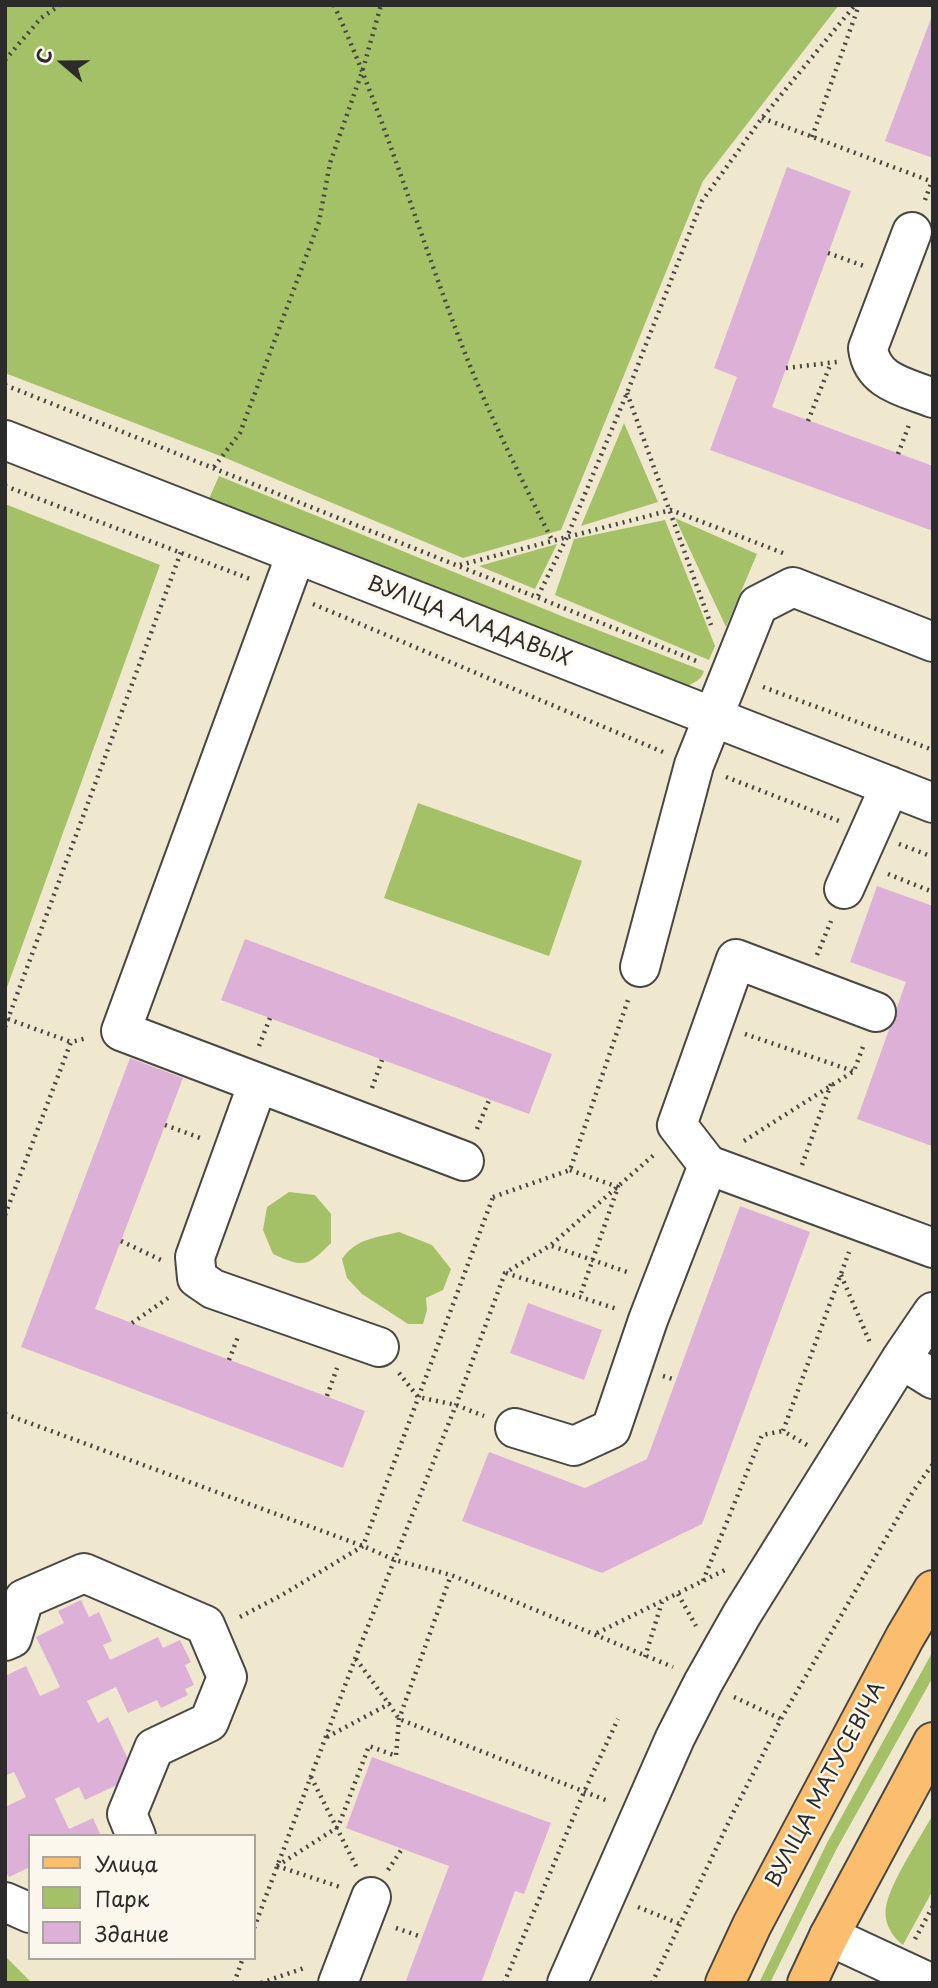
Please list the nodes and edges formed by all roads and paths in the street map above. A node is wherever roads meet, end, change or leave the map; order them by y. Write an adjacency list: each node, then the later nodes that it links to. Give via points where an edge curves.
1 (60, 5): 5 (path, via 41,18)
2 (334, 5): 6 (path)
3 (381, 5): 6 (path)
4 (857, 5): 7 (path); 8 (path)
5 (5, 60)
6 (363, 69): 19 (path, via 330,163 319,222 245,421); 23 (path, via 461,344)
7 (762, 118): 8 (path); 15 (path, via 702,201)
8 (812, 137): 9 (path)
9 (933, 181)
10 (912, 232): 11 (street, via 868,348)
11 (870, 359): 12 (path); 16 (street, via 877,373 891,382)
12 (831, 363): 13 (path); 17 (path)
13 (786, 368)
14 (5, 386): 19 (path)
15 (626, 393): 21 (path); 22 (path)
16 (933, 398)
17 (808, 421)
18 (5, 440): 25 (street, ВУЛІЦА АЛАДАВЫХ)
19 (214, 467): 26 (path)
20 (5, 486): 24 (path)
21 (671, 510): 22 (path); 30 (path)
22 (567, 537): 23 (path); 28 (path)
23 (552, 540): 26 (path)
24 (181, 552): 27 (path); 42 (path)
25 (296, 554): 27 (street); 31 (street, ВУЛІЦА АЛАДАВЫХ)
26 (459, 565): 28 (path)
27 (282, 591): 33 (path); 45 (street)
28 (538, 596): 30 (path)
29 (933, 642): 30 (street, via 793,587 758,605)
30 (729, 674): 31 (street); 32 (path)
31 (712, 716): 33 (street); 34 (street, ВУЛІЦА АЛАДАВЫХ)
32 (933, 750)
33 (694, 765): 37 (path); 39 (street)
34 (890, 786): 35 (street, ВУЛІЦА АЛАДАВЫХ); 37 (street)
35 (933, 803)
36 (933, 857): 37 (path)
37 (857, 861): 38 (path); 40 (path)
38 (933, 892)
39 (640, 967): 53 (path)
40 (805, 985): 41 (street); 43 (street, via 736,959)
41 (876, 1012): 47 (path)
42 (8, 1018): 44 (path); 46 (path)
43 (713, 1024): 47 (path); 50 (street, via 677,1125)
44 (5, 1027)
45 (121, 1031): 46 (path); 48 (street)
46 (71, 1042): 56 (path)
47 (854, 1071): 49 (path)
48 (258, 1083): 51 (street); 63 (street, via 195,1257)
49 (831, 1084): 52 (path); 55 (path)
50 (681, 1131): 52 (street); 54 (path)
51 (464, 1161)
52 (708, 1165): 55 (street); 64 (street)
53 (570, 1170): 54 (path); 72 (path, via 493,1197)
54 (618, 1187): 58 (path); 60 (path)
55 (792, 1196): 57 (street)
56 (5, 1215)
57 (860, 1221): 59 (street); 62 (path)
58 (551, 1245): 60 (path); 61 (path)
59 (933, 1248)
60 (593, 1260): 64 (path); 65 (path)
61 (505, 1273): 65 (path); 73 (path)
62 (841, 1274): 70 (path); 76 (path)
63 (197, 1278): 68 (path); 69 (street, via 213,1289)
64 (661, 1284): 67 (street)
65 (580, 1296): 67 (path)
66 (933, 1312): 70 (street)
67 (648, 1320): 75 (street, via 611,1429 573,1446)
68 (132, 1323)
69 (379, 1347)
70 (886, 1352): 71 (street); 93 (street)
71 (933, 1380)
72 (418, 1397): 73 (path); 79 (path)
73 (456, 1405): 75 (path); 80 (path)
74 (5, 1414): 79 (path)
75 (515, 1428)
76 (783, 1432): 77 (path); 83 (path, via 762,1435)
77 (817, 1450)
78 (933, 1464): 97 (path)
79 (363, 1546): 80 (path); 87 (path)
80 (395, 1560): 82 (path); 92 (path)
81 (737, 1564): 83 (path)
82 (451, 1575): 89 (path); 96 (path)
83 (703, 1581): 85 (path)
84 (933, 1590): 117 (main road, ВУЛІЦА МАТУСЕВІЧА)
85 (678, 1594): 86 (path); 88 (path)
86 (662, 1602): 89 (path); 91 (path)
87 (209, 1633): 90 (street, via 205,1625 84,1573 24,1599 12,1637); 104 (street, via 227,1677 209,1722 154,1748 127,1814)
88 (700, 1633)
89 (596, 1634): 91 (path)
90 (5, 1641)
91 (645, 1657): 93 (path)
92 (355, 1658): 94 (path); 98 (path)
93 (703, 1683): 97 (path); 115 (street, via 674,1738)
94 (389, 1704): 96 (path); 98 (path)
95 (618, 1718): 101 (path)
96 (399, 1719): 101 (path); 103 (path, via 396,1756 369,1746)
97 (781, 1719): 116 (path)
98 (326, 1737): 100 (path)
99 (933, 1742): 110 (main road)
100 (311, 1777): 103 (path); 105 (path)
101 (584, 1792): 102 (path); 114 (path)
102 (613, 1803)
103 (338, 1827): 105 (path); 106 (path)
104 (135, 1834)
105 (276, 1866): 106 (path); 109 (path)
106 (371, 1897): 113 (street)
107 (5, 1902): 108 (street)
108 (28, 1912)
109 (256, 1922)
110 (829, 1936): 118 (main road); 119 (street)
111 (242, 1960): 112 (path)
112 (234, 1983)
113 (338, 1983)
114 (504, 1983)
115 (568, 1983)
116 (652, 1983)
117 (725, 1983)
118 (807, 1983)
119 (930, 1983)

